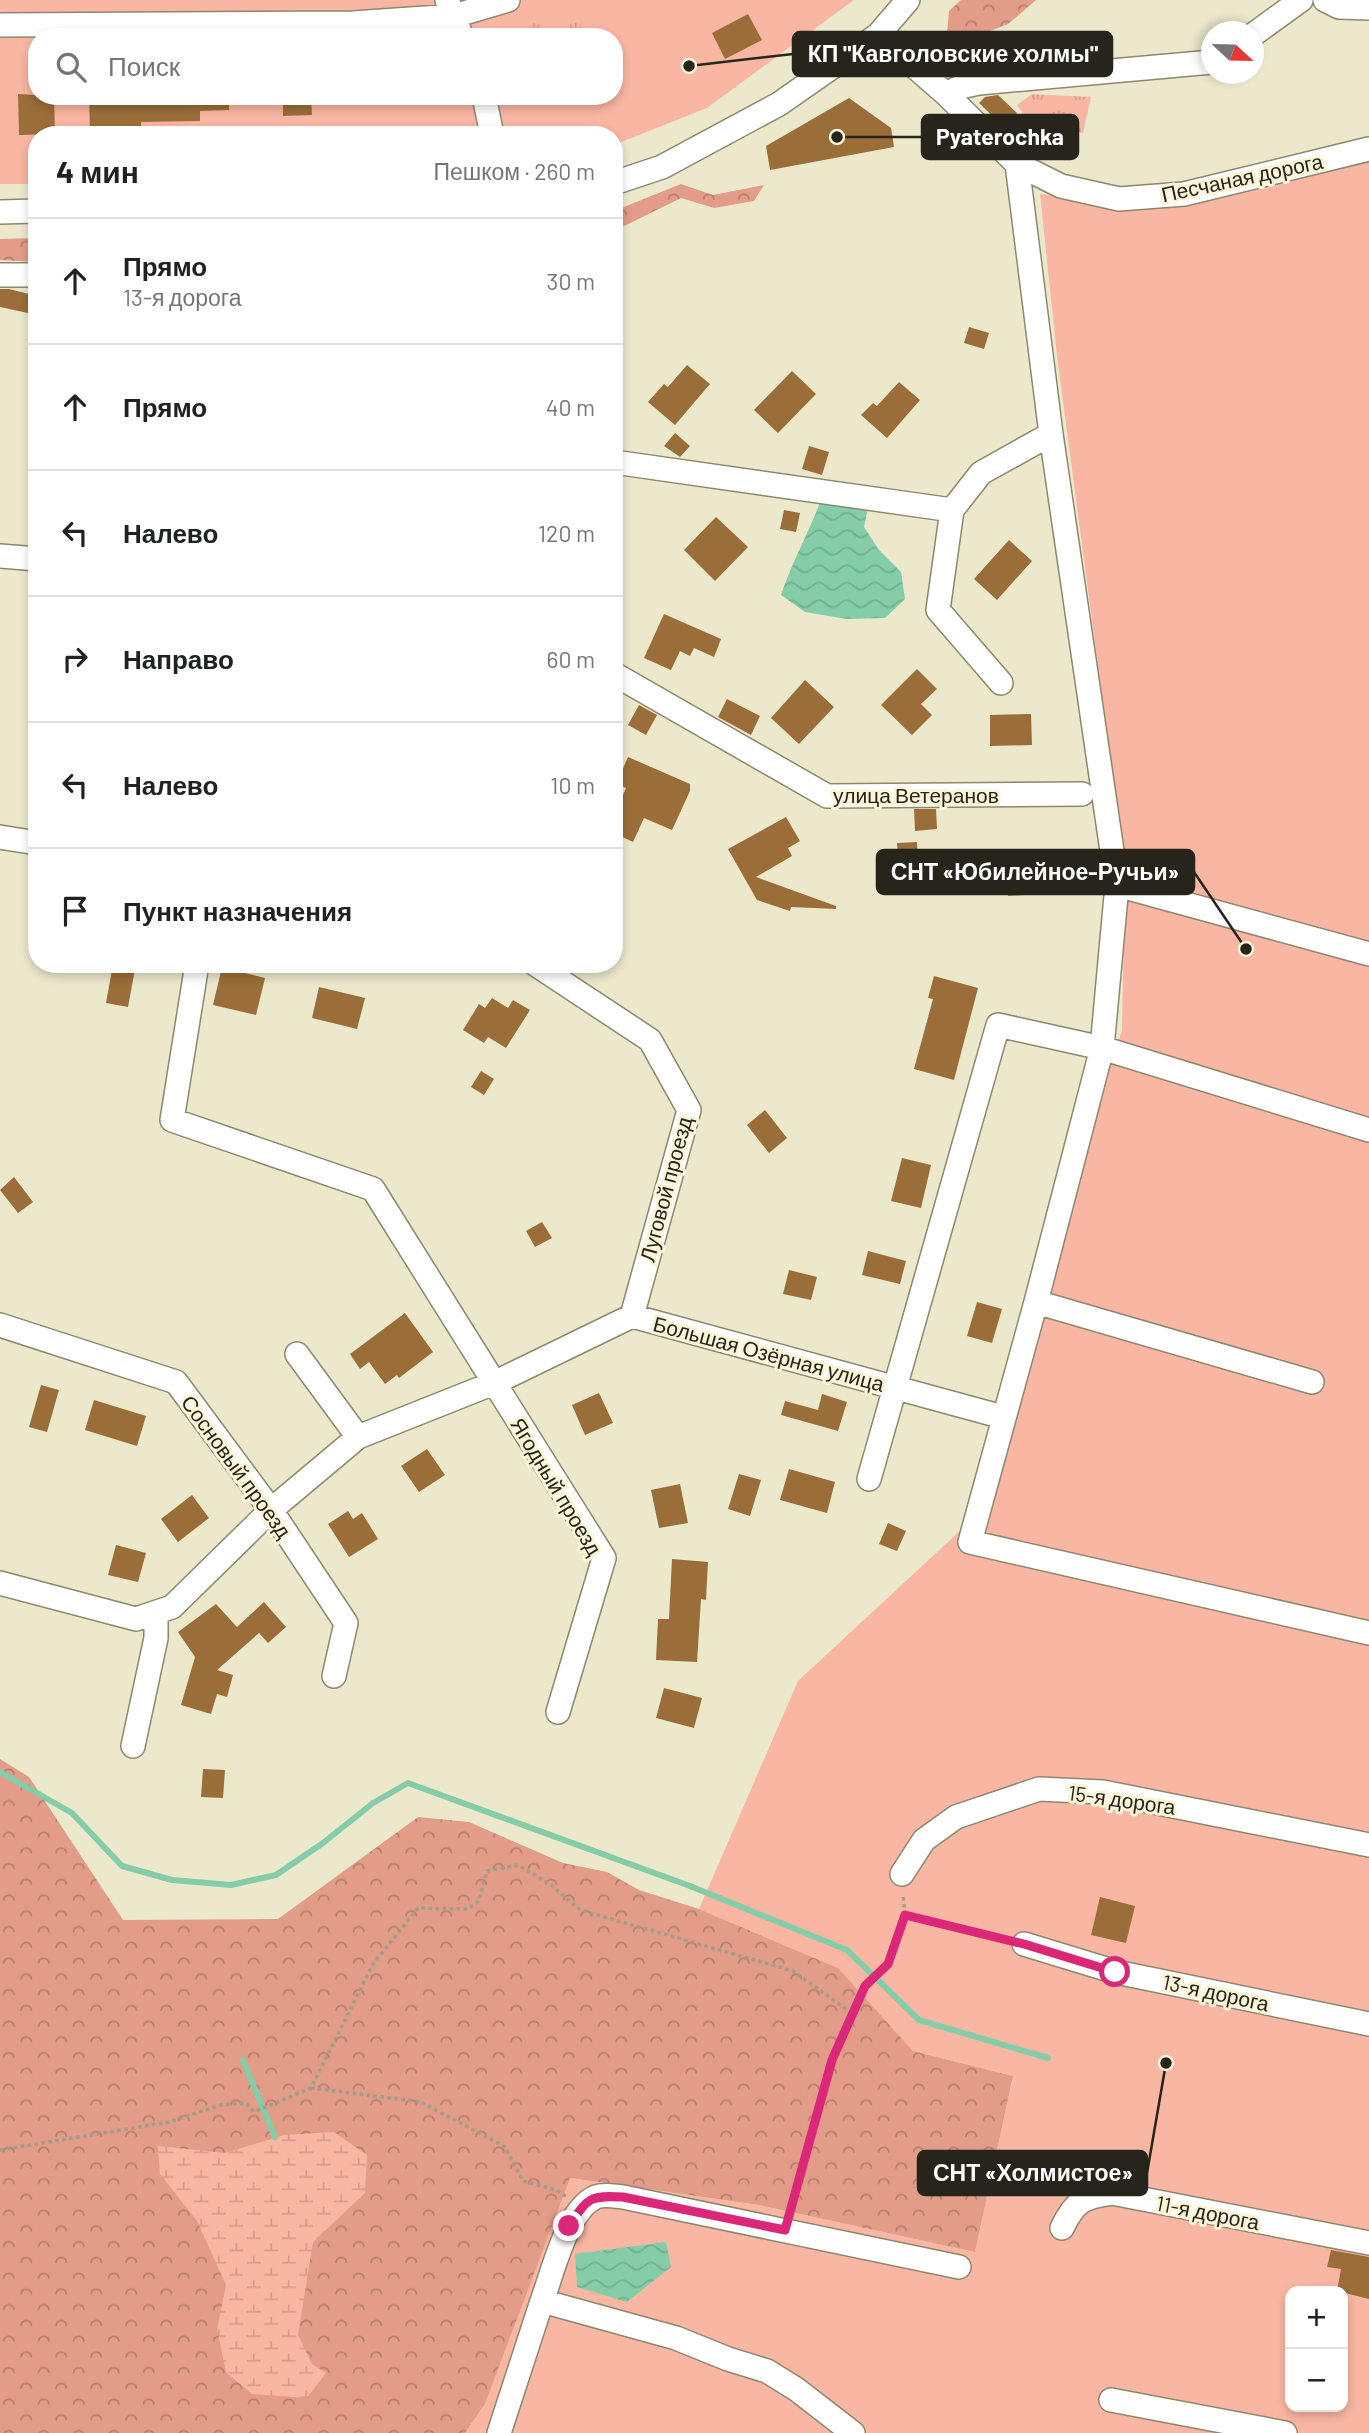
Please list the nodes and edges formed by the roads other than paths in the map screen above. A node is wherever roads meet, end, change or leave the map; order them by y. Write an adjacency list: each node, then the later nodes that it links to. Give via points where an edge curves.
1 (508, 0): 6 (street)
2 (908, 0): 9 (street)
3 (1301, 0): 8 (street)
4 (1325, 0): 5 (street, via 1339,7)
5 (1369, 8)
6 (454, 17): 7 (street, via 353,23)
7 (0, 25)
8 (1264, 27)
9 (878, 35): 11 (street, Песчаная дорога); 16 (street, via 779,104 662,167)
10 (1201, 63): 11 (street, via 979,83)
11 (946, 94): 15 (street, Песчаная дорога)
12 (486, 105): 13 (street)
13 (490, 126)
14 (1369, 149): 15 (street, Песчаная дорога, via 1184,194 1119,199 1061,186)
15 (1017, 164): 21 (street)
16 (623, 180)
17 (28, 211): 18 (street)
18 (0, 212)
19 (0, 275): 20 (street)
20 (28, 275)
21 (1051, 434): 23 (street, via 981,473); 31 (street)
22 (623, 463): 23 (street)
23 (953, 510): 27 (street, via 938,610)
24 (0, 556): 25 (street)
25 (28, 558)
26 (623, 679): 28 (street, улица Ветеранов, via 827,796)
27 (1001, 683)
28 (1082, 794)
29 (0, 837): 30 (street)
30 (28, 842)
31 (1117, 885): 32 (street); 35 (street)
32 (1369, 954)
33 (197, 973): 42 (street, Ягодный проезд, via 172,1121 373,1189)
34 (549, 973): 38 (street, Луговой проезд, via 650,1040 689,1111)
35 (1102, 1048): 36 (street); 37 (street); 43 (street, via 998,1025)
36 (1369, 1130)
37 (1036, 1302): 41 (street); 44 (street)
38 (632, 1315): 42 (street, Большая Озёрная улица); 43 (street, Большая Озёрная улица)
39 (0, 1325): 47 (street, Сосновый проезд, via 176,1382)
40 (297, 1354): 45 (street)
41 (1312, 1382)
42 (495, 1383): 45 (street, Большая Озёрная улица); 52 (street, Ягодный проезд, via 604,1558)
43 (894, 1387): 44 (street, Большая Озёрная улица); 46 (street)
44 (1003, 1417): 50 (street, via 970,1542)
45 (358, 1437): 47 (street, Большая Озёрная улица)
46 (869, 1479)
47 (271, 1510): 49 (street, Большая Озёрная улица, via 172,1607); 51 (street, Сосновый проезд, via 346,1623)
48 (0, 1583): 49 (street, via 136,1619)
49 (156, 1614): 53 (street, via 156,1638)
50 (1369, 1633)
51 (334, 1676)
52 (558, 1712)
53 (133, 1746)
54 (1369, 1845): 55 (street, 15-я дорога, via 1104,1792 1039,1789 956,1817 924,1840)
55 (902, 1874)
56 (1024, 1944): 57 (street, 13-я дорога, via 1115,1972)
57 (1369, 2024)
58 (1062, 2228): 59 (street, 11-я дорога, via 1071,2208 1090,2196 1112,2193)
59 (1369, 2243)
60 (959, 2267): 61 (street, via 598,2195 582,2206 569,2226)
61 (542, 2301): 63 (street); 64 (street, via 676,2338 768,2371)
62 (1111, 2400): 65 (street)
63 (499, 2433)
64 (853, 2433)
65 (1285, 2433)

